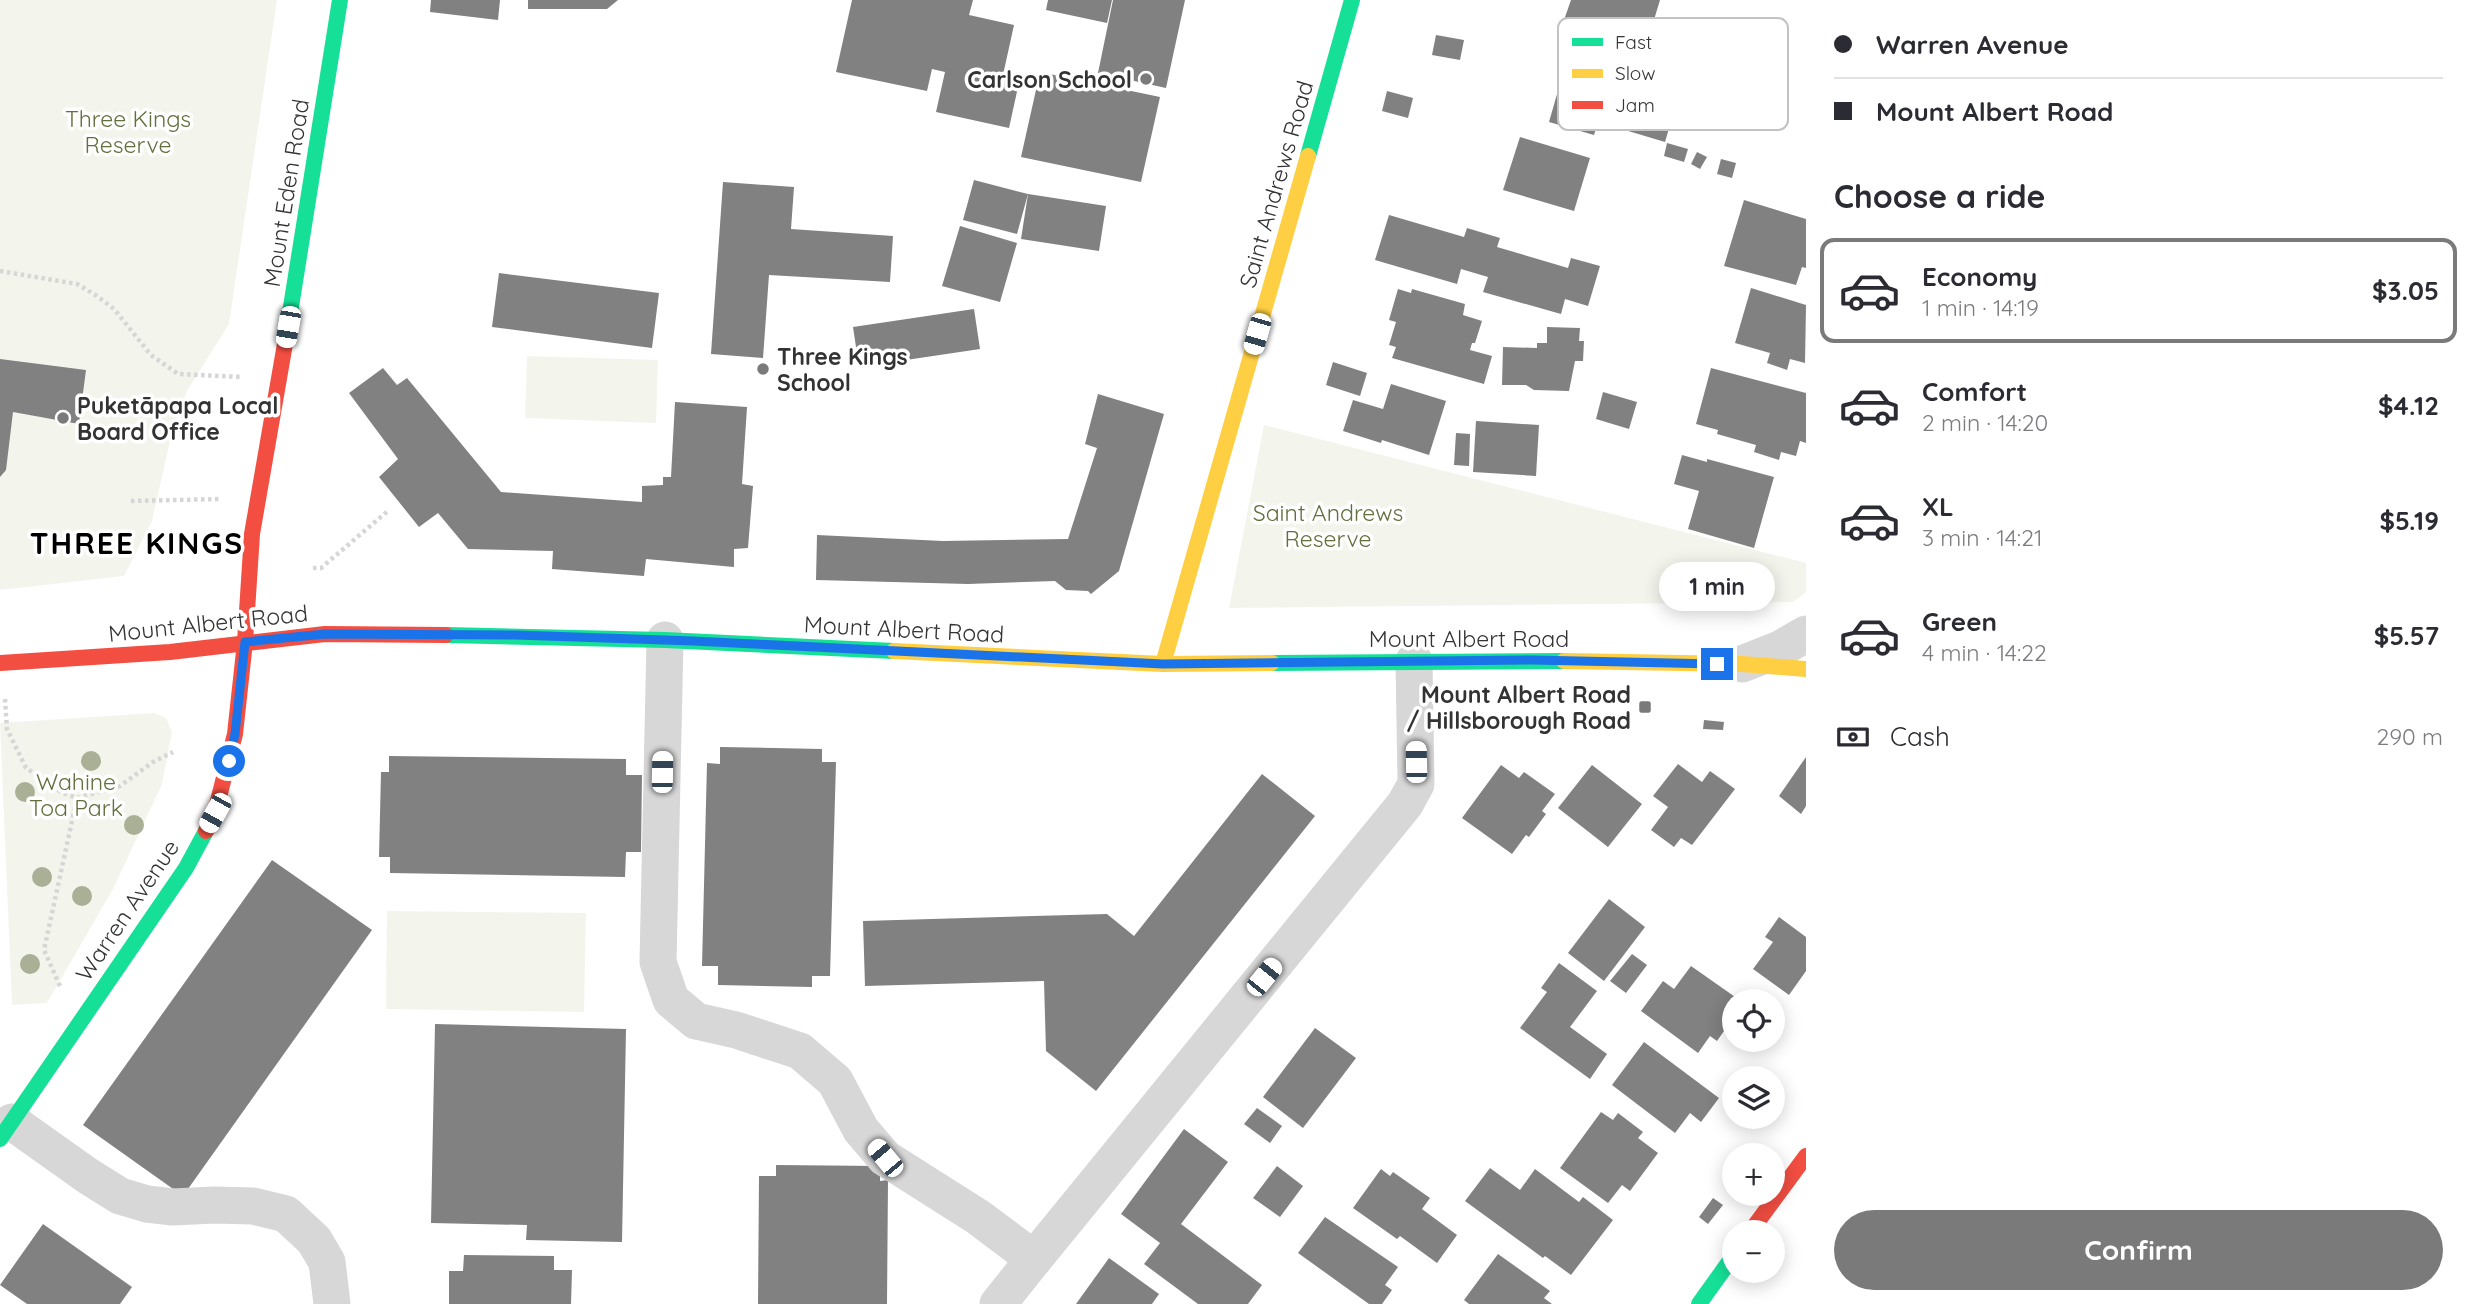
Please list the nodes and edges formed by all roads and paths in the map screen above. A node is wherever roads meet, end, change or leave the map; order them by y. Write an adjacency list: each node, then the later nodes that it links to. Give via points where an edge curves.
1 (340, 0): 4 (main road, Mount Eden Road)
2 (1352, 0): 14 (main road, Saint Andrews Road)
3 (0, 271): 4 (path, via 77,284 114,309 151,355 178,374)
4 (279, 379): 5 (main road, Mount Eden Road)
5 (258, 498): 6 (path); 11 (main road, Mount Eden Road)
6 (131, 501)
7 (389, 510): 8 (path, via 321,568)
8 (313, 568)
9 (1806, 634): 15 (street)
10 (665, 640): 11 (main road, Mount Albert Road, via 325,634); 14 (main road, Mount Albert Road); 23 (street, via 658,962 671,1000 696,1021 800,1051 835,1081 861,1130 885,1158)
11 (245, 642): 13 (main road, Mount Albert Road, via 170,652); 20 (main road, Warren Avenue, via 235,734 215,813 186,867)
12 (1414, 661): 14 (main road, Mount Albert Road); 15 (main road, Mount Albert Road); 23 (street, via 1416,784 1405,804)
13 (1, 663): 18 (path, via 7,729 26,768)
14 (1163, 664)
15 (1742, 664): 16 (main road, Mount Albert Road)
16 (1806, 669)
17 (173, 752): 18 (path, via 120,786)
18 (77, 798): 19 (path, via 44,950)
19 (61, 988)
20 (6, 1131): 25 (street, via 120,1196 173,1207 253,1206 286,1214 314,1240 327,1262)
21 (1806, 1156): 22 (main road)
22 (1759, 1220)
23 (1034, 1259): 26 (street)
24 (1722, 1272): 27 (main road)
25 (332, 1304)
26 (998, 1304)
27 (1699, 1304)

